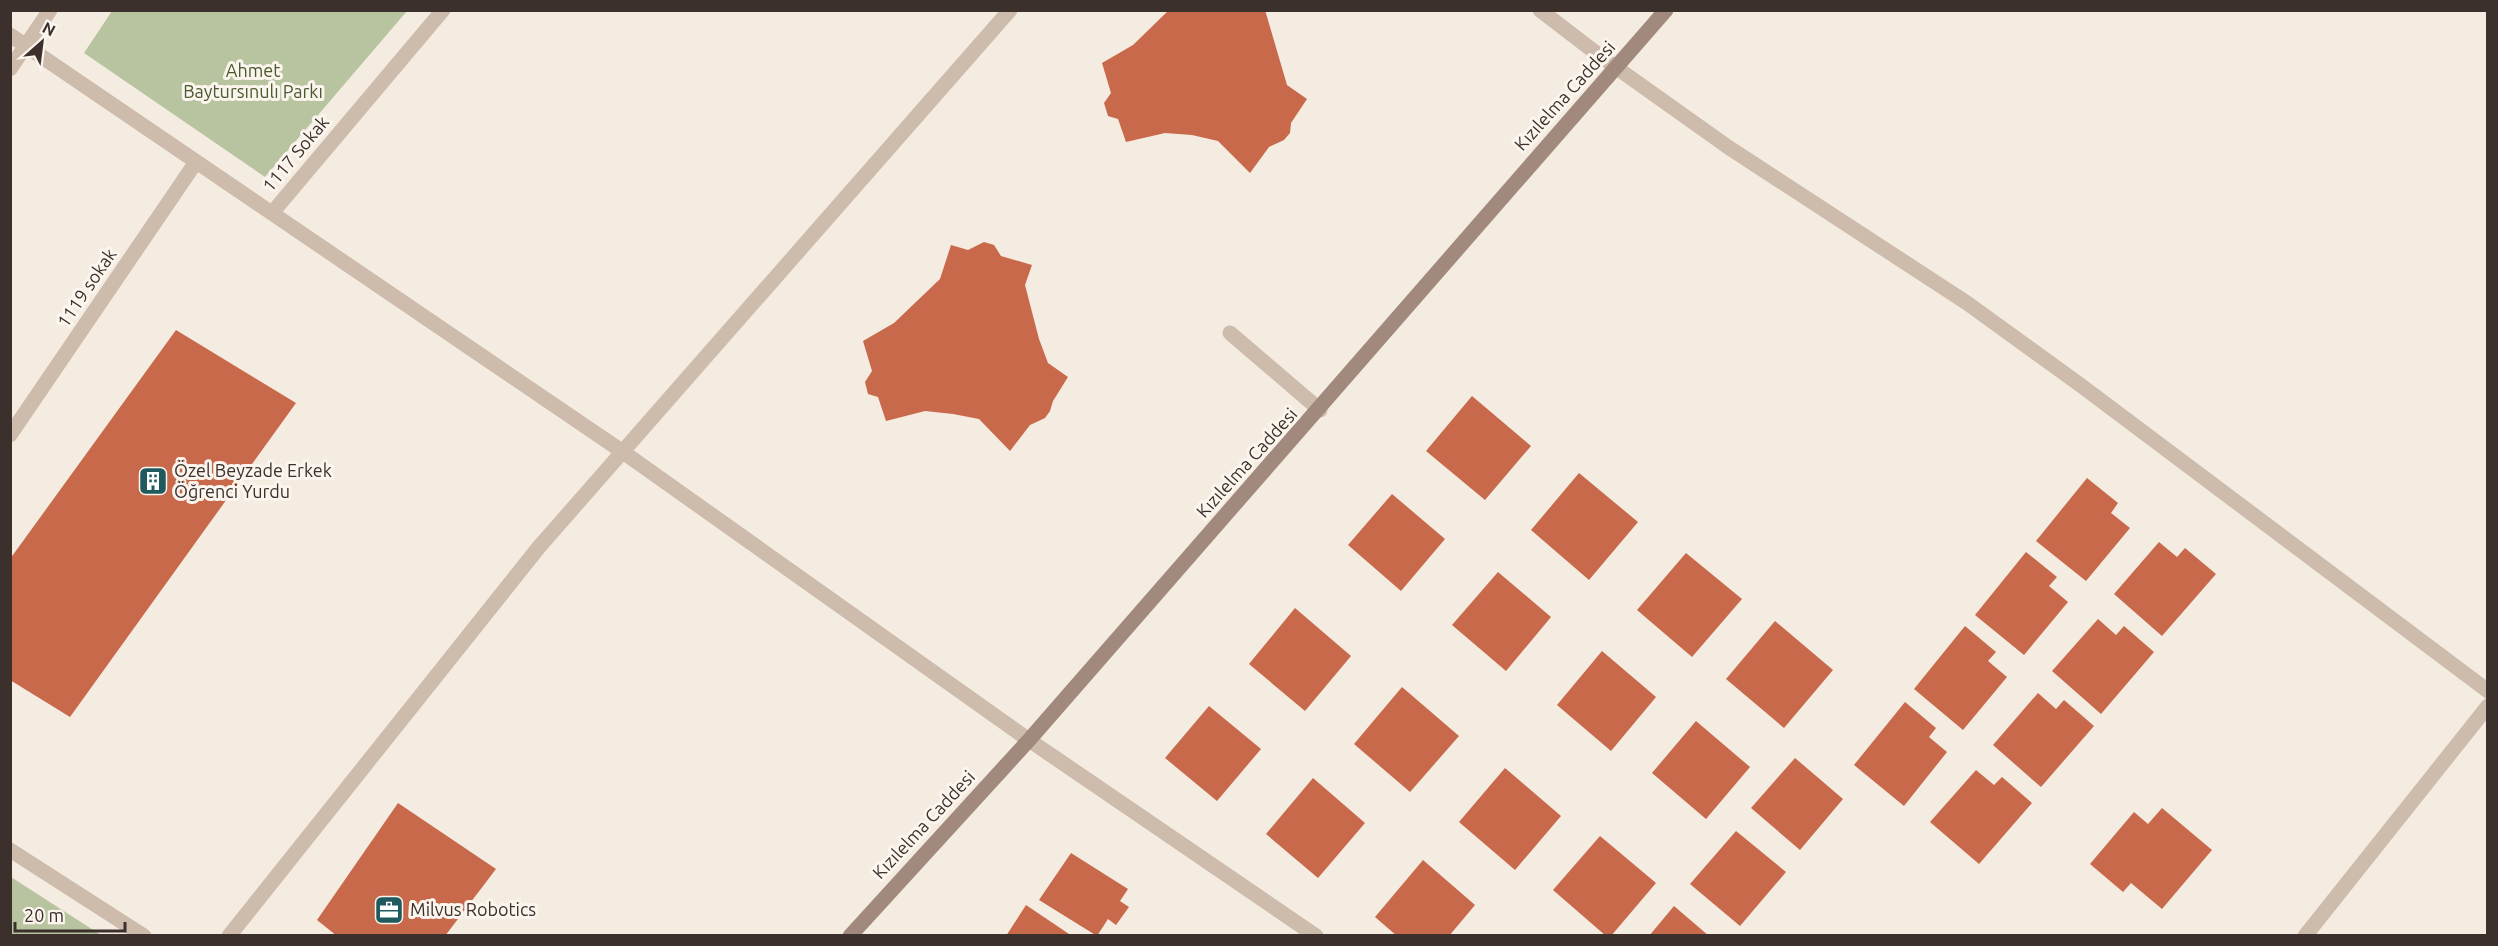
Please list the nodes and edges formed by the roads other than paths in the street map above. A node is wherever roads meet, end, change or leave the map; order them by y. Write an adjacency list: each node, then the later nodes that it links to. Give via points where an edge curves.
1 (50, 10): 7 (street)
2 (443, 10): 11 (street, 1117 Sokak)
3 (1010, 10): 15 (street)
4 (1540, 10): 8 (street)
5 (1666, 10): 8 (street, Kızılelma Caddesi)
6 (10, 35): 7 (street)
7 (26, 46): 9 (street); 10 (street)
8 (1617, 67): 13 (street, Kızılelma Caddesi); 16 (street, via 1728,147 1967,303)
9 (10, 69)
10 (196, 162): 11 (street); 14 (street, 1119 sokak)
11 (272, 213): 15 (street)
12 (1230, 333): 13 (street)
13 (1320, 410): 18 (street, Kızılelma Caddesi)
14 (10, 435)
15 (622, 452): 18 (street); 21 (street, via 532,556)
16 (2487, 691)
17 (2487, 706): 24 (street)
18 (1029, 740): 22 (street, Kızılelma Caddesi); 23 (street)
19 (10, 850): 20 (street)
20 (144, 936)
21 (229, 936)
22 (850, 936)
23 (1316, 936)
24 (2305, 936)

